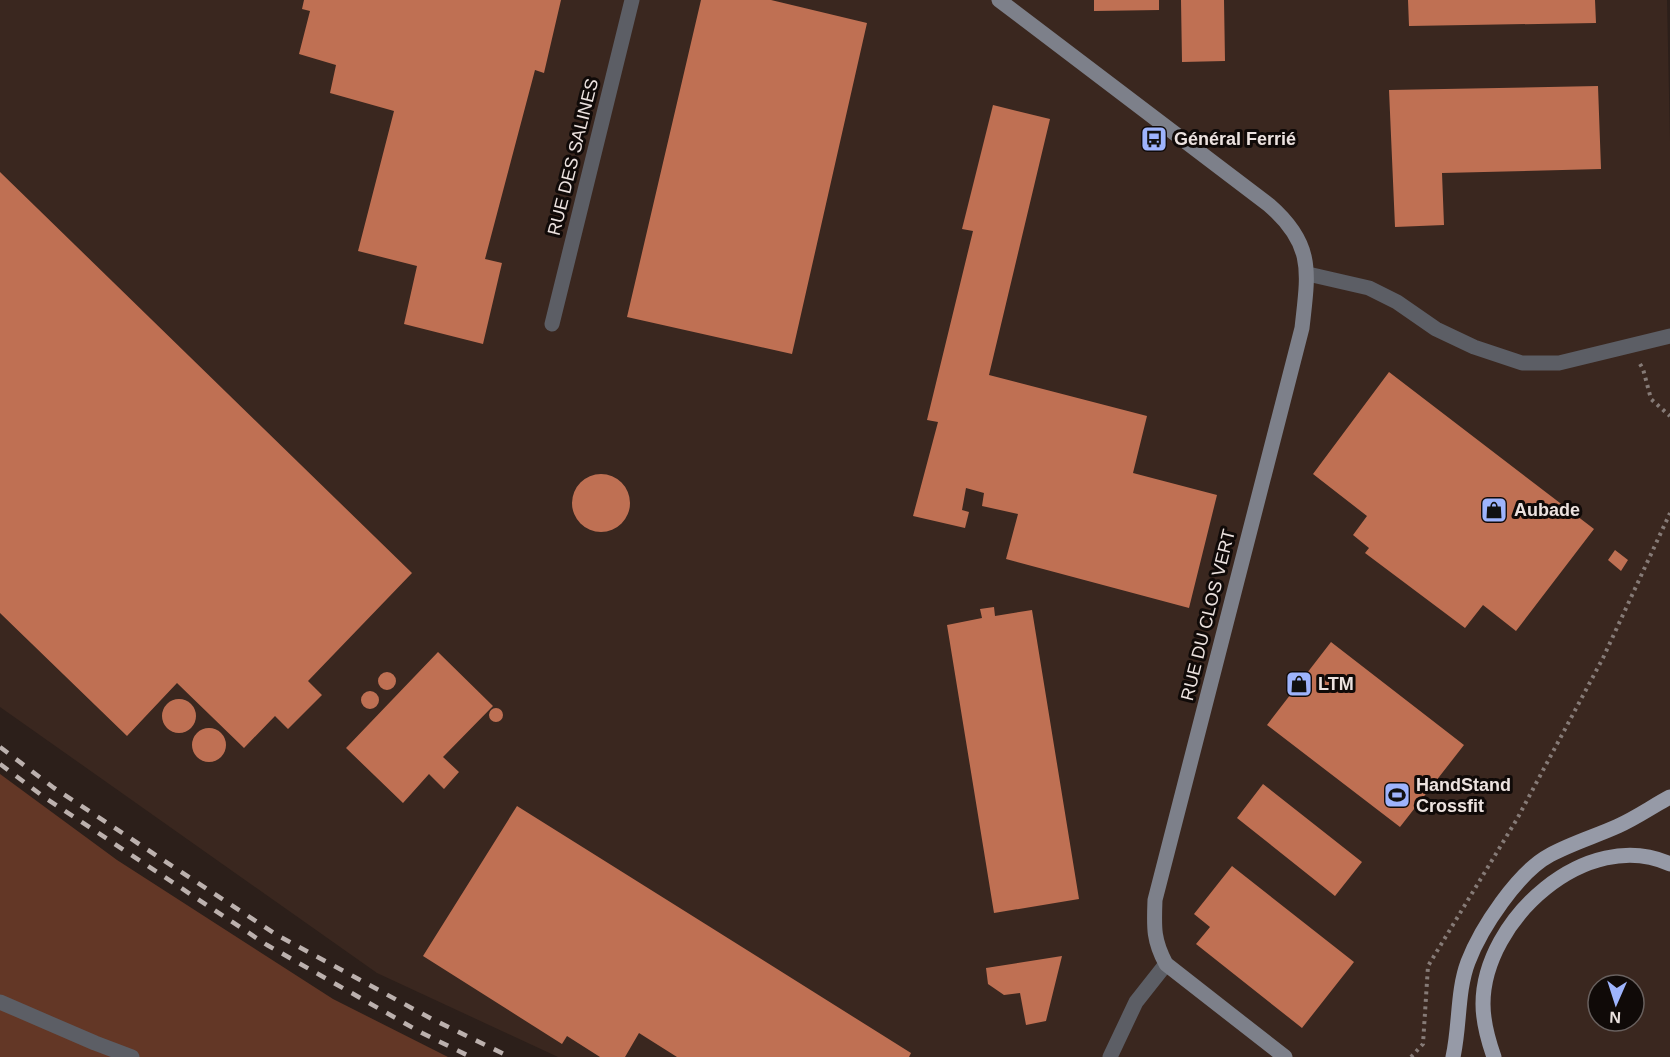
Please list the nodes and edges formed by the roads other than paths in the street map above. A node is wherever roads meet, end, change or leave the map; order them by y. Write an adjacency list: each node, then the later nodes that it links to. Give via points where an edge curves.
1 (632, 0): 4 (street, RUE DES SALINES)
2 (999, 0): 3 (street, via 1287,220)
3 (1308, 274): 5 (street, via 1369,288 1436,329 1522,363 1559,363); 8 (street, RUE DU CLOS VERT, via 1302,328 1155,900 1154,934 1157,949)
4 (552, 324)
5 (1670, 336)
6 (1670, 797): 13 (main road, via 1620,825 1549,855 1512,890 1496,910 1467,963)
7 (1670, 864): 14 (main road, via 1657,858 1620,856 1583,864 1548,884 1530,902 1499,946 1488,972 1483,1002 1486,1034)
8 (1167, 964): 11 (street, via 1136,1002); 12 (street, RUE DU CLOS VERT)
9 (0, 1002): 10 (street)
10 (132, 1057)
11 (1110, 1057)
12 (1285, 1057)
13 (1453, 1057)
14 (1494, 1057)

